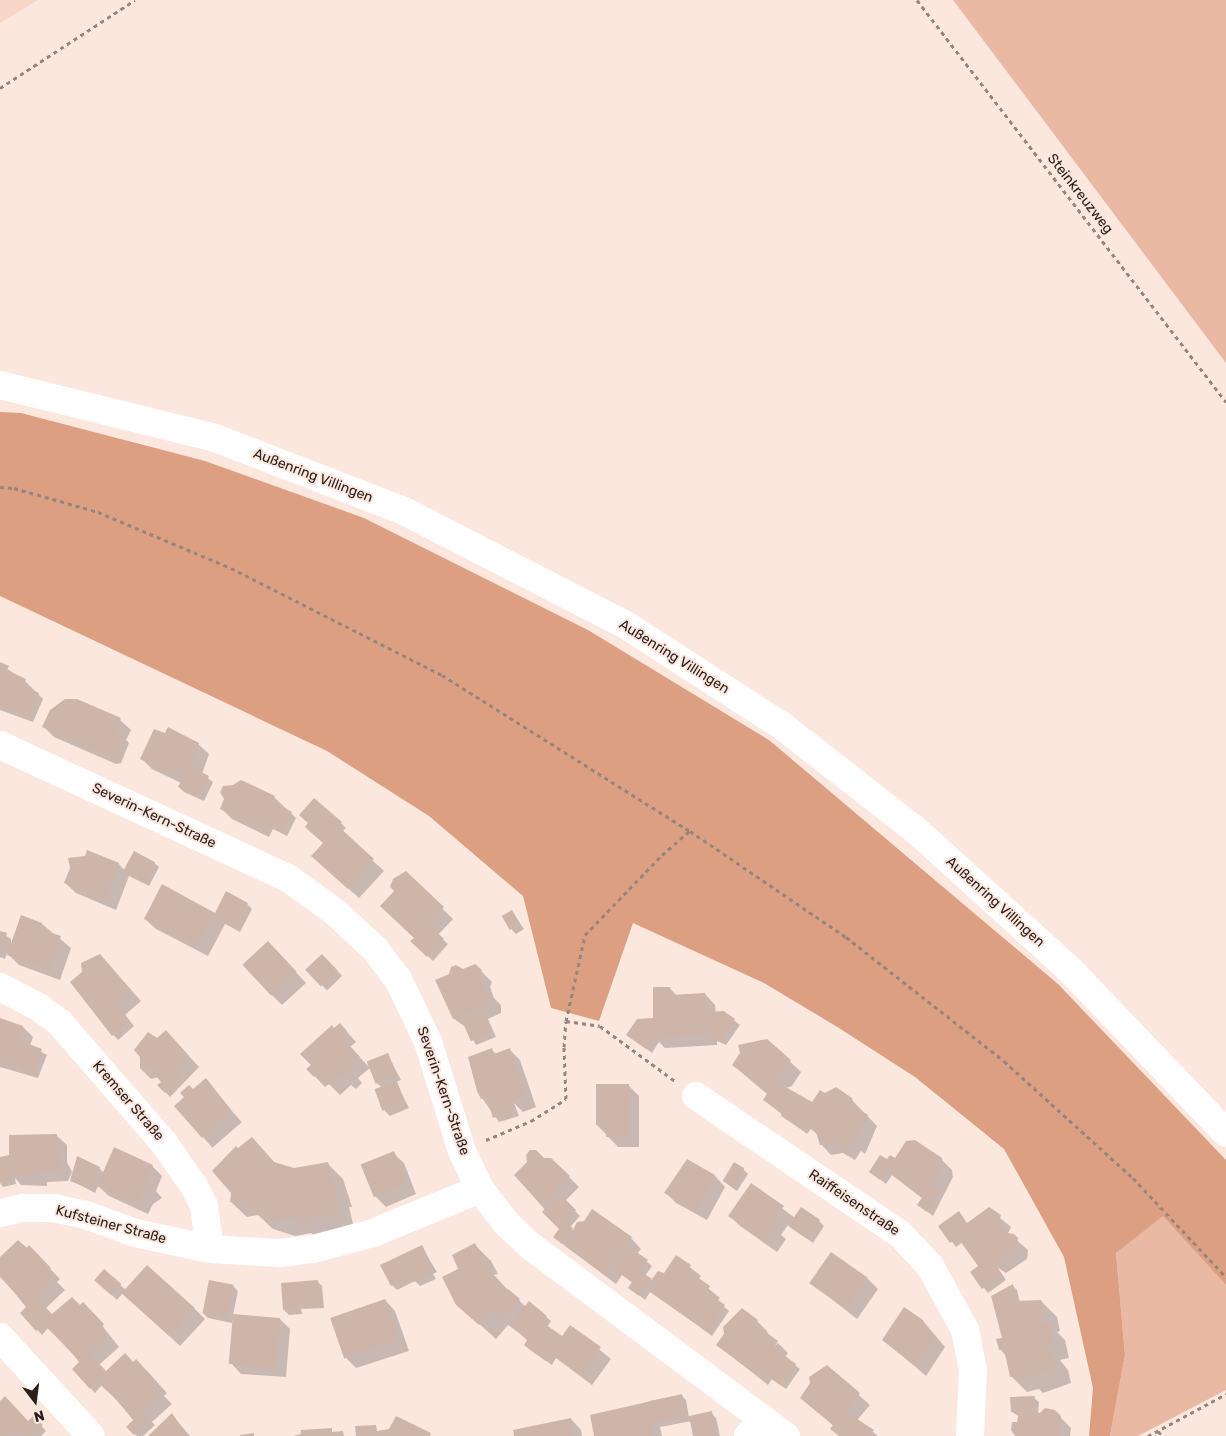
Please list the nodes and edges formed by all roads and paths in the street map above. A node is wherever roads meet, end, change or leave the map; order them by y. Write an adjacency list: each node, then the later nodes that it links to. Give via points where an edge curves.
1 (135, 0): 3 (path)
2 (917, 0): 5 (path, Steinkreuzweg)
3 (0, 88)
4 (0, 385): 12 (street, Außenring Villingen, via 224,442 402,510 624,624 781,725 919,833 1069,969)
5 (1226, 402)
6 (0, 487): 8 (path, via 98,512 239,572 442,675)
7 (0, 745): 14 (street, Severin-Kern-Straße, via 288,878 348,924 375,949 398,979 416,1014 440,1077 462,1151)
8 (690, 831): 10 (path, via 662,855 585,935); 17 (path, via 846,937 1004,1061 1133,1178)
9 (0, 987): 16 (street, Kremser Straße, via 37,1006 60,1023 164,1143 204,1206)
10 (566, 1021): 11 (path, via 600,1026); 13 (path, via 566,1099 531,1121)
11 (696, 1096): 24 (street, Raiffeisenstraße, via 900,1234 930,1266 965,1330 973,1370)
12 (1226, 1133)
13 (482, 1142)
14 (480, 1189): 16 (street, Kufsteiner Straße, via 373,1233 313,1249 260,1254); 20 (street, Severin-Kern-Straße, via 507,1224 532,1247)
15 (0, 1213): 16 (street, Kufsteiner Straße, via 22,1208 53,1208 86,1215 135,1233)
16 (210, 1249)
17 (1226, 1278)
18 (0, 1337): 22 (street)
19 (1226, 1394): 21 (path)
20 (756, 1427): 23 (street, Severin-Kern-Straße)
21 (1158, 1430): 25 (path); 26 (path)
22 (91, 1436)
23 (786, 1436)
24 (970, 1436)
25 (1148, 1436)
26 (1162, 1436)

